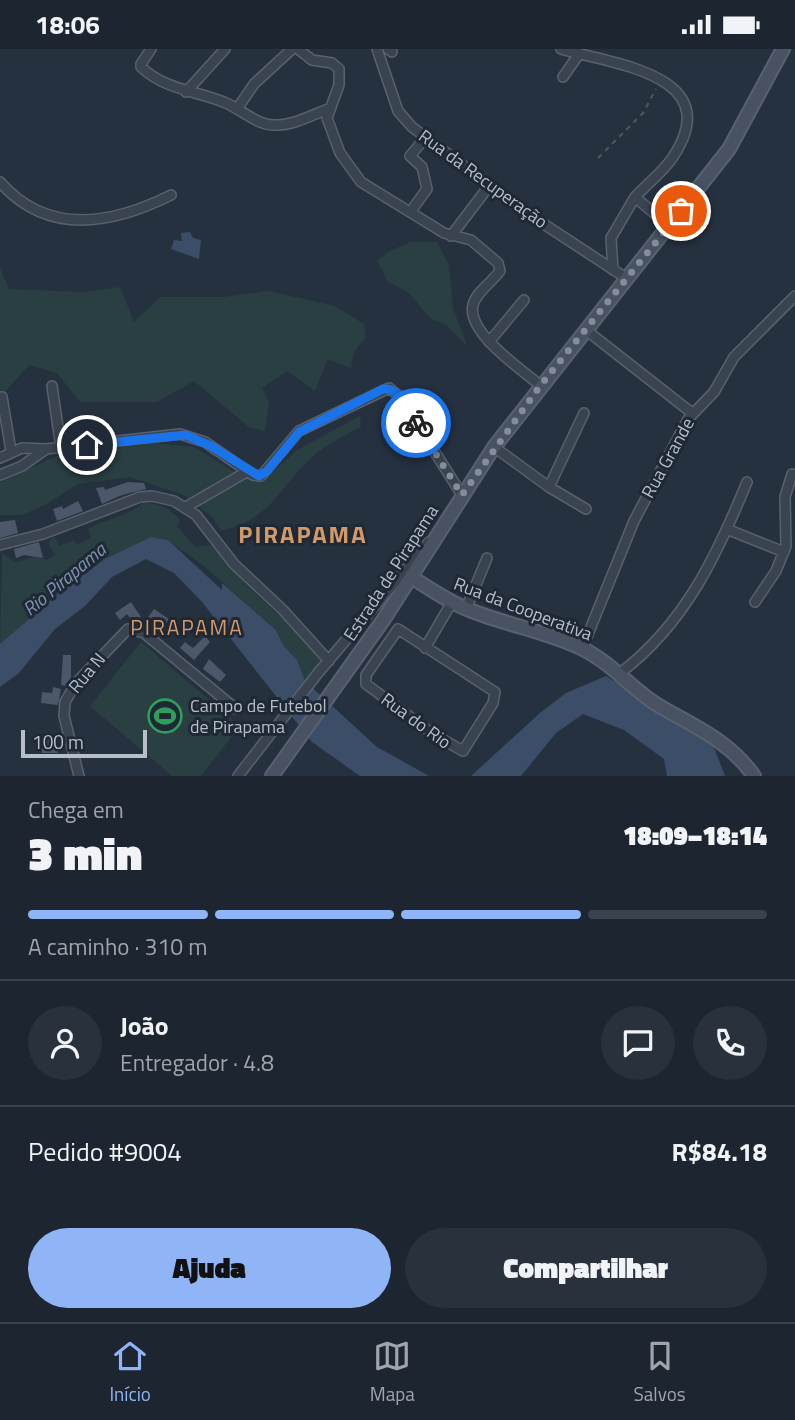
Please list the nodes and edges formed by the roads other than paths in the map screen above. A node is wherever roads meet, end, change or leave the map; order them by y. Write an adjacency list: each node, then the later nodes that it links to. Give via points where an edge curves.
1 (151, 49): 10 (street, via 141,67)
2 (225, 49): 10 (street)
3 (292, 49): 11 (street, via 254,83)
4 (298, 49): 12 (street, via 312,61 332,63 339,69 339,85)
5 (377, 49): 13 (street, Rua da Recuperação, via 401,115)
6 (561, 49): 8 (street)
7 (783, 49): 19 (street, Estrada de Pirapama, via 738,135)
8 (579, 54): 9 (street); 17 (street, via 661,79 681,96 686,126 672,158)
9 (563, 77)
10 (186, 92): 11 (street)
11 (237, 109): 12 (street, via 274,125)
12 (328, 109): 18 (street, via 334,141 357,177)
13 (425, 138): 15 (street, Rua da Recuperação); 18 (street, via 410,156 422,167 427,189)
14 (0, 182): 16 (street, via 29,206 78,222 135,210)
15 (489, 186): 20 (street); 21 (street, Rua da Recuperação)
16 (171, 195)
17 (635, 197): 19 (street); 21 (street, via 611,238)
18 (411, 211): 20 (street)
19 (668, 226): 22 (street, Estrada de Pirapama)
20 (451, 236): 26 (street, via 471,240 500,267 474,301 472,311)
21 (613, 270): 22 (street, Rua da Recuperação)
22 (626, 278): 25 (street, Estrada de Pirapama)
23 (795, 296): 31 (street, Rua Grande, via 734,357 714,392)
24 (524, 300): 26 (street)
25 (586, 330): 28 (street, Estrada de Pirapama); 31 (street)
26 (489, 342): 28 (street)
27 (52, 386): 33 (street)
28 (540, 386): 32 (street, Estrada de Pirapama)
29 (2, 397): 35 (street)
30 (584, 413): 41 (street)
31 (692, 413): 54 (street, Rua Grande, via 637,514)
32 (495, 447): 41 (street); 42 (street, Estrada de Pirapama)
33 (61, 448): 34 (street); 37 (street, via 186,435)
34 (46, 449): 35 (street); 39 (street)
35 (11, 451): 36 (street)
36 (0, 458)
37 (248, 471): 42 (street, via 263,475 299,432 387,388 400,397); 43 (street)
38 (792, 474): 47 (street, via 785,497 788,539)
39 (0, 475)
40 (747, 482): 45 (street)
41 (549, 487): 44 (street)
42 (462, 495): 49 (street, Estrada de Pirapama)
43 (186, 507): 46 (street, via 152,496 140,497 43,534); 55 (street, via 240,571)
44 (586, 509)
45 (729, 530): 47 (street); 56 (street, via 678,616 654,645)
46 (0, 545)
47 (784, 552): 51 (street)
48 (487, 558): 52 (street)
49 (407, 574): 50 (street, Rua da Cooperativa); 55 (street); 60 (street, Estrada de Pirapama, via 343,677)
50 (452, 602): 52 (street, Rua da Cooperativa); 53 (street)
51 (755, 602)
52 (466, 609): 54 (street, Rua da Cooperativa)
53 (425, 648): 53 (street, Rua do Rio, via 398,629 364,678 366,684 460,752 496,695)
54 (582, 649): 56 (street, Rua da Cooperativa)
55 (329, 661): 59 (street)
56 (620, 673): 61 (street, Rua da Cooperativa, via 655,703 715,737)
57 (236, 709): 58 (street, Rua N, via 144,633 128,629 67,695 64,716)
58 (79, 776)
59 (238, 776)
60 (272, 776)
61 (754, 776)

